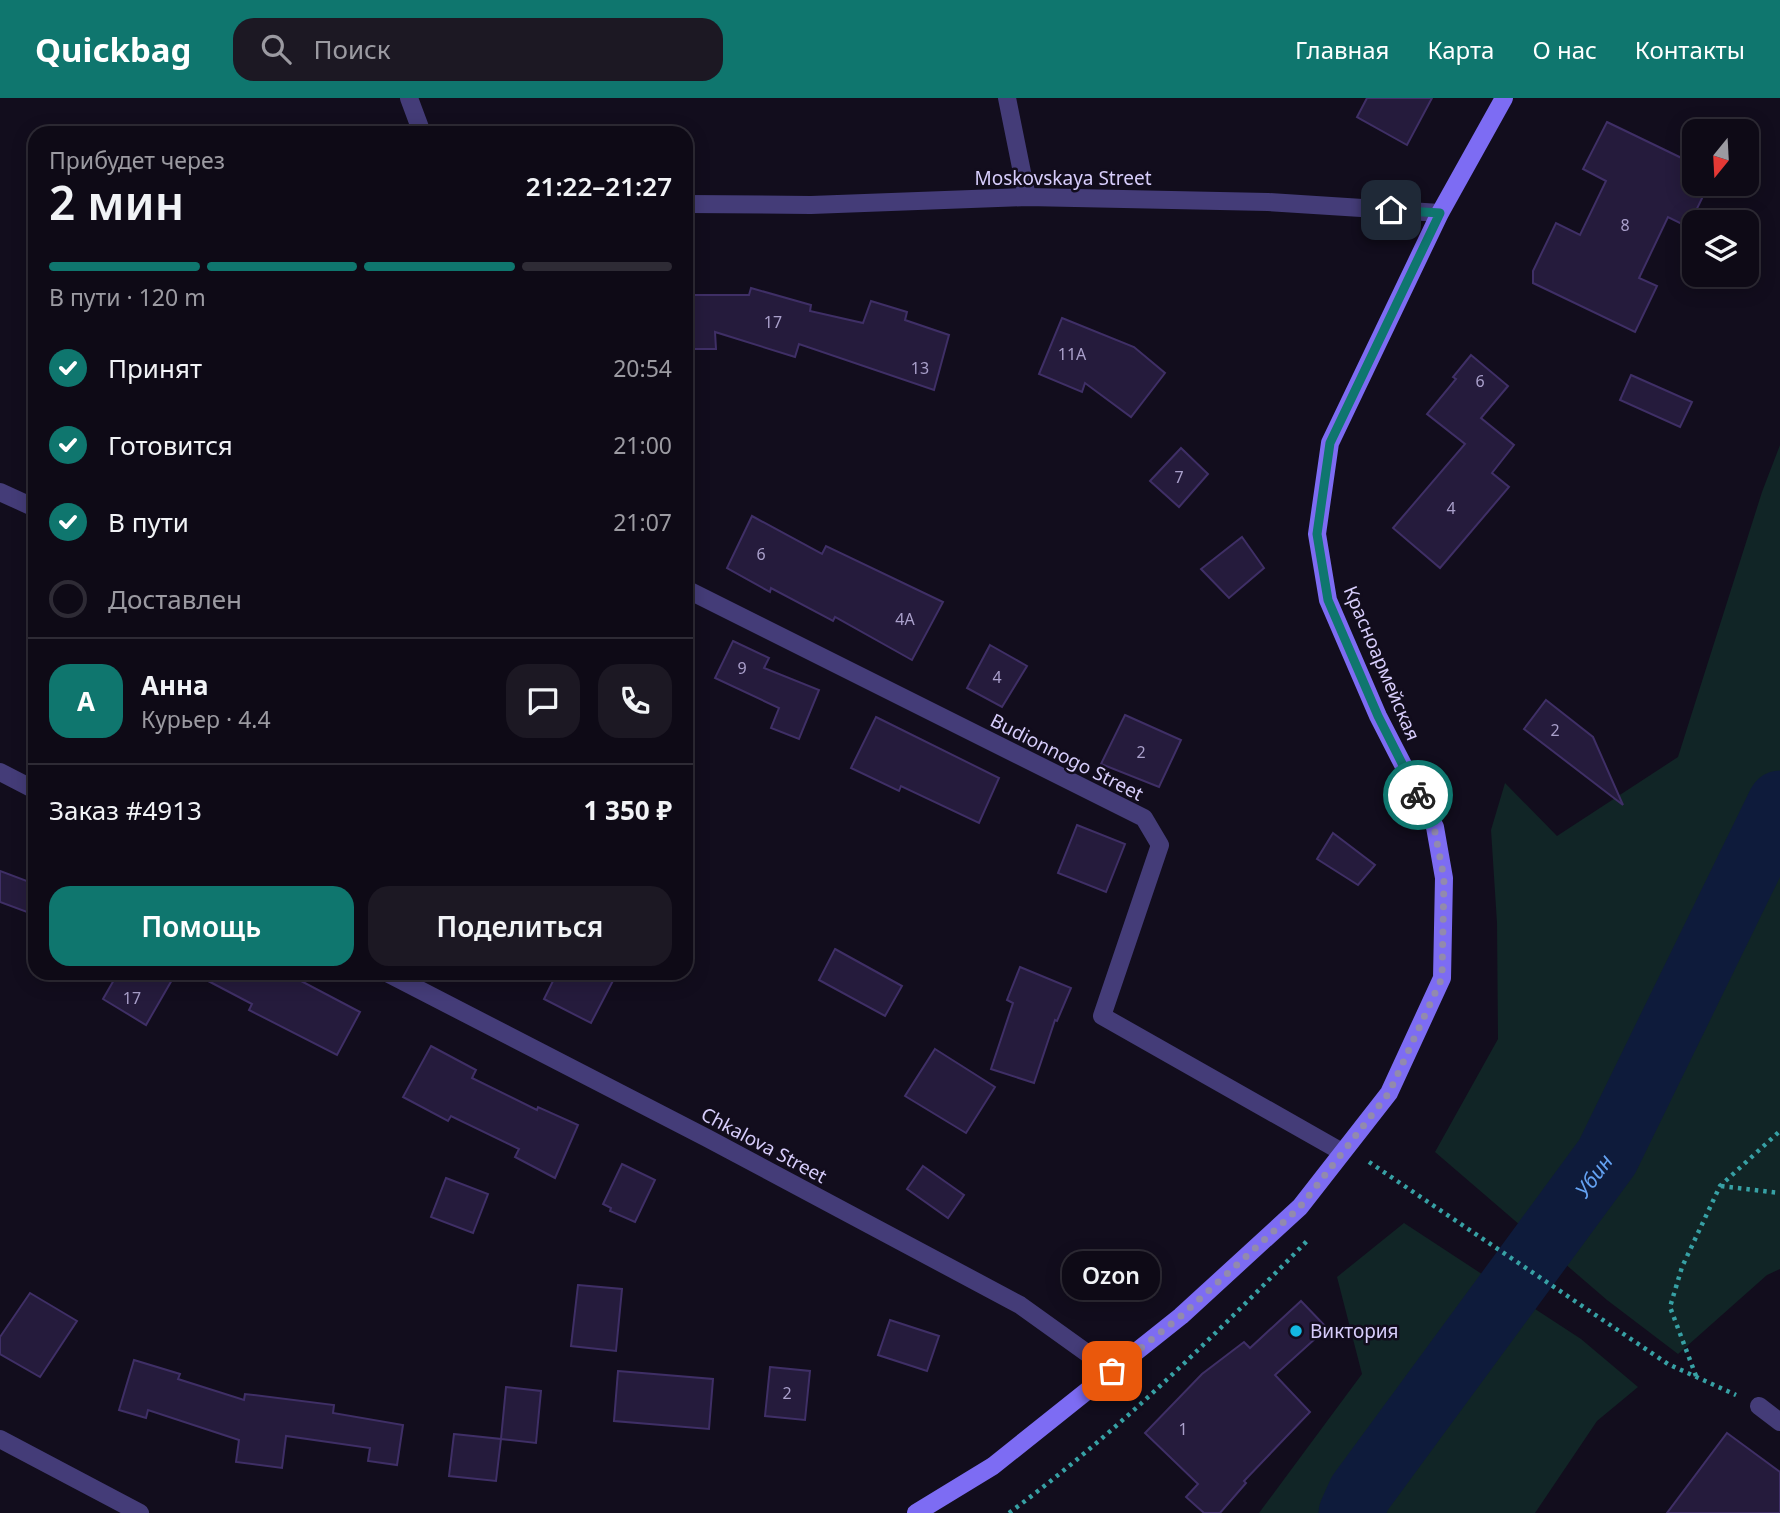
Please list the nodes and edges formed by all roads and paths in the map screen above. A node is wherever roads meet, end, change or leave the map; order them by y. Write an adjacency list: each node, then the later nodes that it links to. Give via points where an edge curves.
1 (409, 98): 4 (street)
2 (1007, 98): 5 (street)
3 (1504, 98): 7 (street, Красноармейская)
4 (419, 126)
5 (1027, 197): 6 (street, Moskovskaya Street); 7 (street, Moskovskaya Street, via 1268,201)
6 (693, 204)
7 (1440, 213): 15 (street, Красноармейская, via 1330,443 1317,534 1328,600 1378,716 1434,827 1444,878 1442,978 1389,1093)
8 (0, 492): 9 (street)
9 (28, 505)
10 (693, 592): 15 (street, Budionnogo Street, via 1144,818 1160,845 1102,1016)
11 (0, 772): 12 (street)
12 (28, 786)
13 (401, 980): 21 (street, Chkalova Street, via 1020,1305)
14 (1780, 1131): 18 (path)
15 (1342, 1152): 16 (path); 21 (street, Красноармейская, via 1300,1207 1181,1316)
16 (1372, 1163): 17 (path); 22 (path, via 1668,1364)
17 (1364, 1174)
18 (1720, 1186): 19 (path); 22 (path, via 1682,1267 1670,1307)
19 (1780, 1193)
20 (1313, 1235): 28 (path, via 1202,1348 1059,1476)
21 (1112, 1371): 27 (street, Красноармейская, via 993,1466)
22 (1696, 1376): 23 (path)
23 (1759, 1406): 24 (street)
24 (1780, 1422)
25 (0, 1438): 26 (street)
26 (140, 1513)
27 (916, 1513)
28 (1009, 1513)

